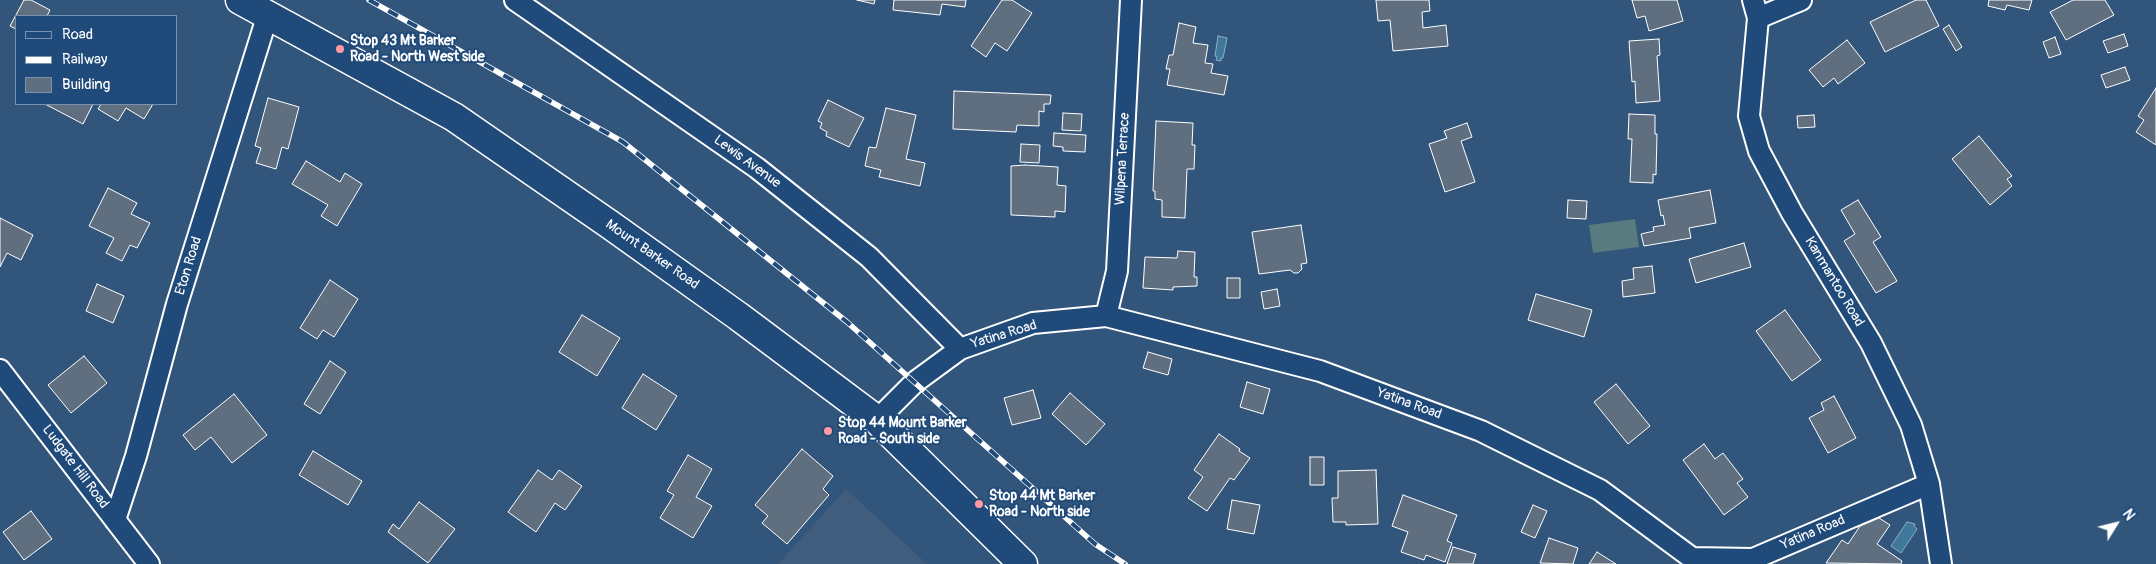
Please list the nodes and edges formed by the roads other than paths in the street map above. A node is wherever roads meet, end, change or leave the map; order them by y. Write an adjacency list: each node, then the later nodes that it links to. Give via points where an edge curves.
1 (240, 0): 6 (main road, Mount Barker Road)
2 (515, 0): 8 (street, Lewis Avenue, via 758,168 868,257)
3 (1131, 0): 7 (street, Wilpena Terrace, via 1117,271)
4 (1801, 0): 5 (street)
5 (1756, 9): 11 (street, Kanmantoo Road, via 1749,116 1759,151 1792,213 1871,343 1911,425)
6 (268, 14): 10 (main road, Mount Barker Road, via 454,117 714,299); 12 (street, Eton Road, via 177,304 136,456)
7 (1106, 316): 8 (street, Yatina Road, via 1033,323); 11 (street, Yatina Road, via 1320,371 1481,431 1600,490 1692,558 1752,559)
8 (960, 349): 10 (street, Yatina Road, via 916,382)
9 (0, 370): 12 (street, Ludgate Hill Road)
10 (877, 420): 14 (main road, Mount Barker Road)
11 (1929, 484): 15 (street, Kanmantoo Road)
12 (115, 520): 13 (street, Ludgate Hill Road)
13 (149, 564)
14 (1023, 564)
15 (1941, 564)

